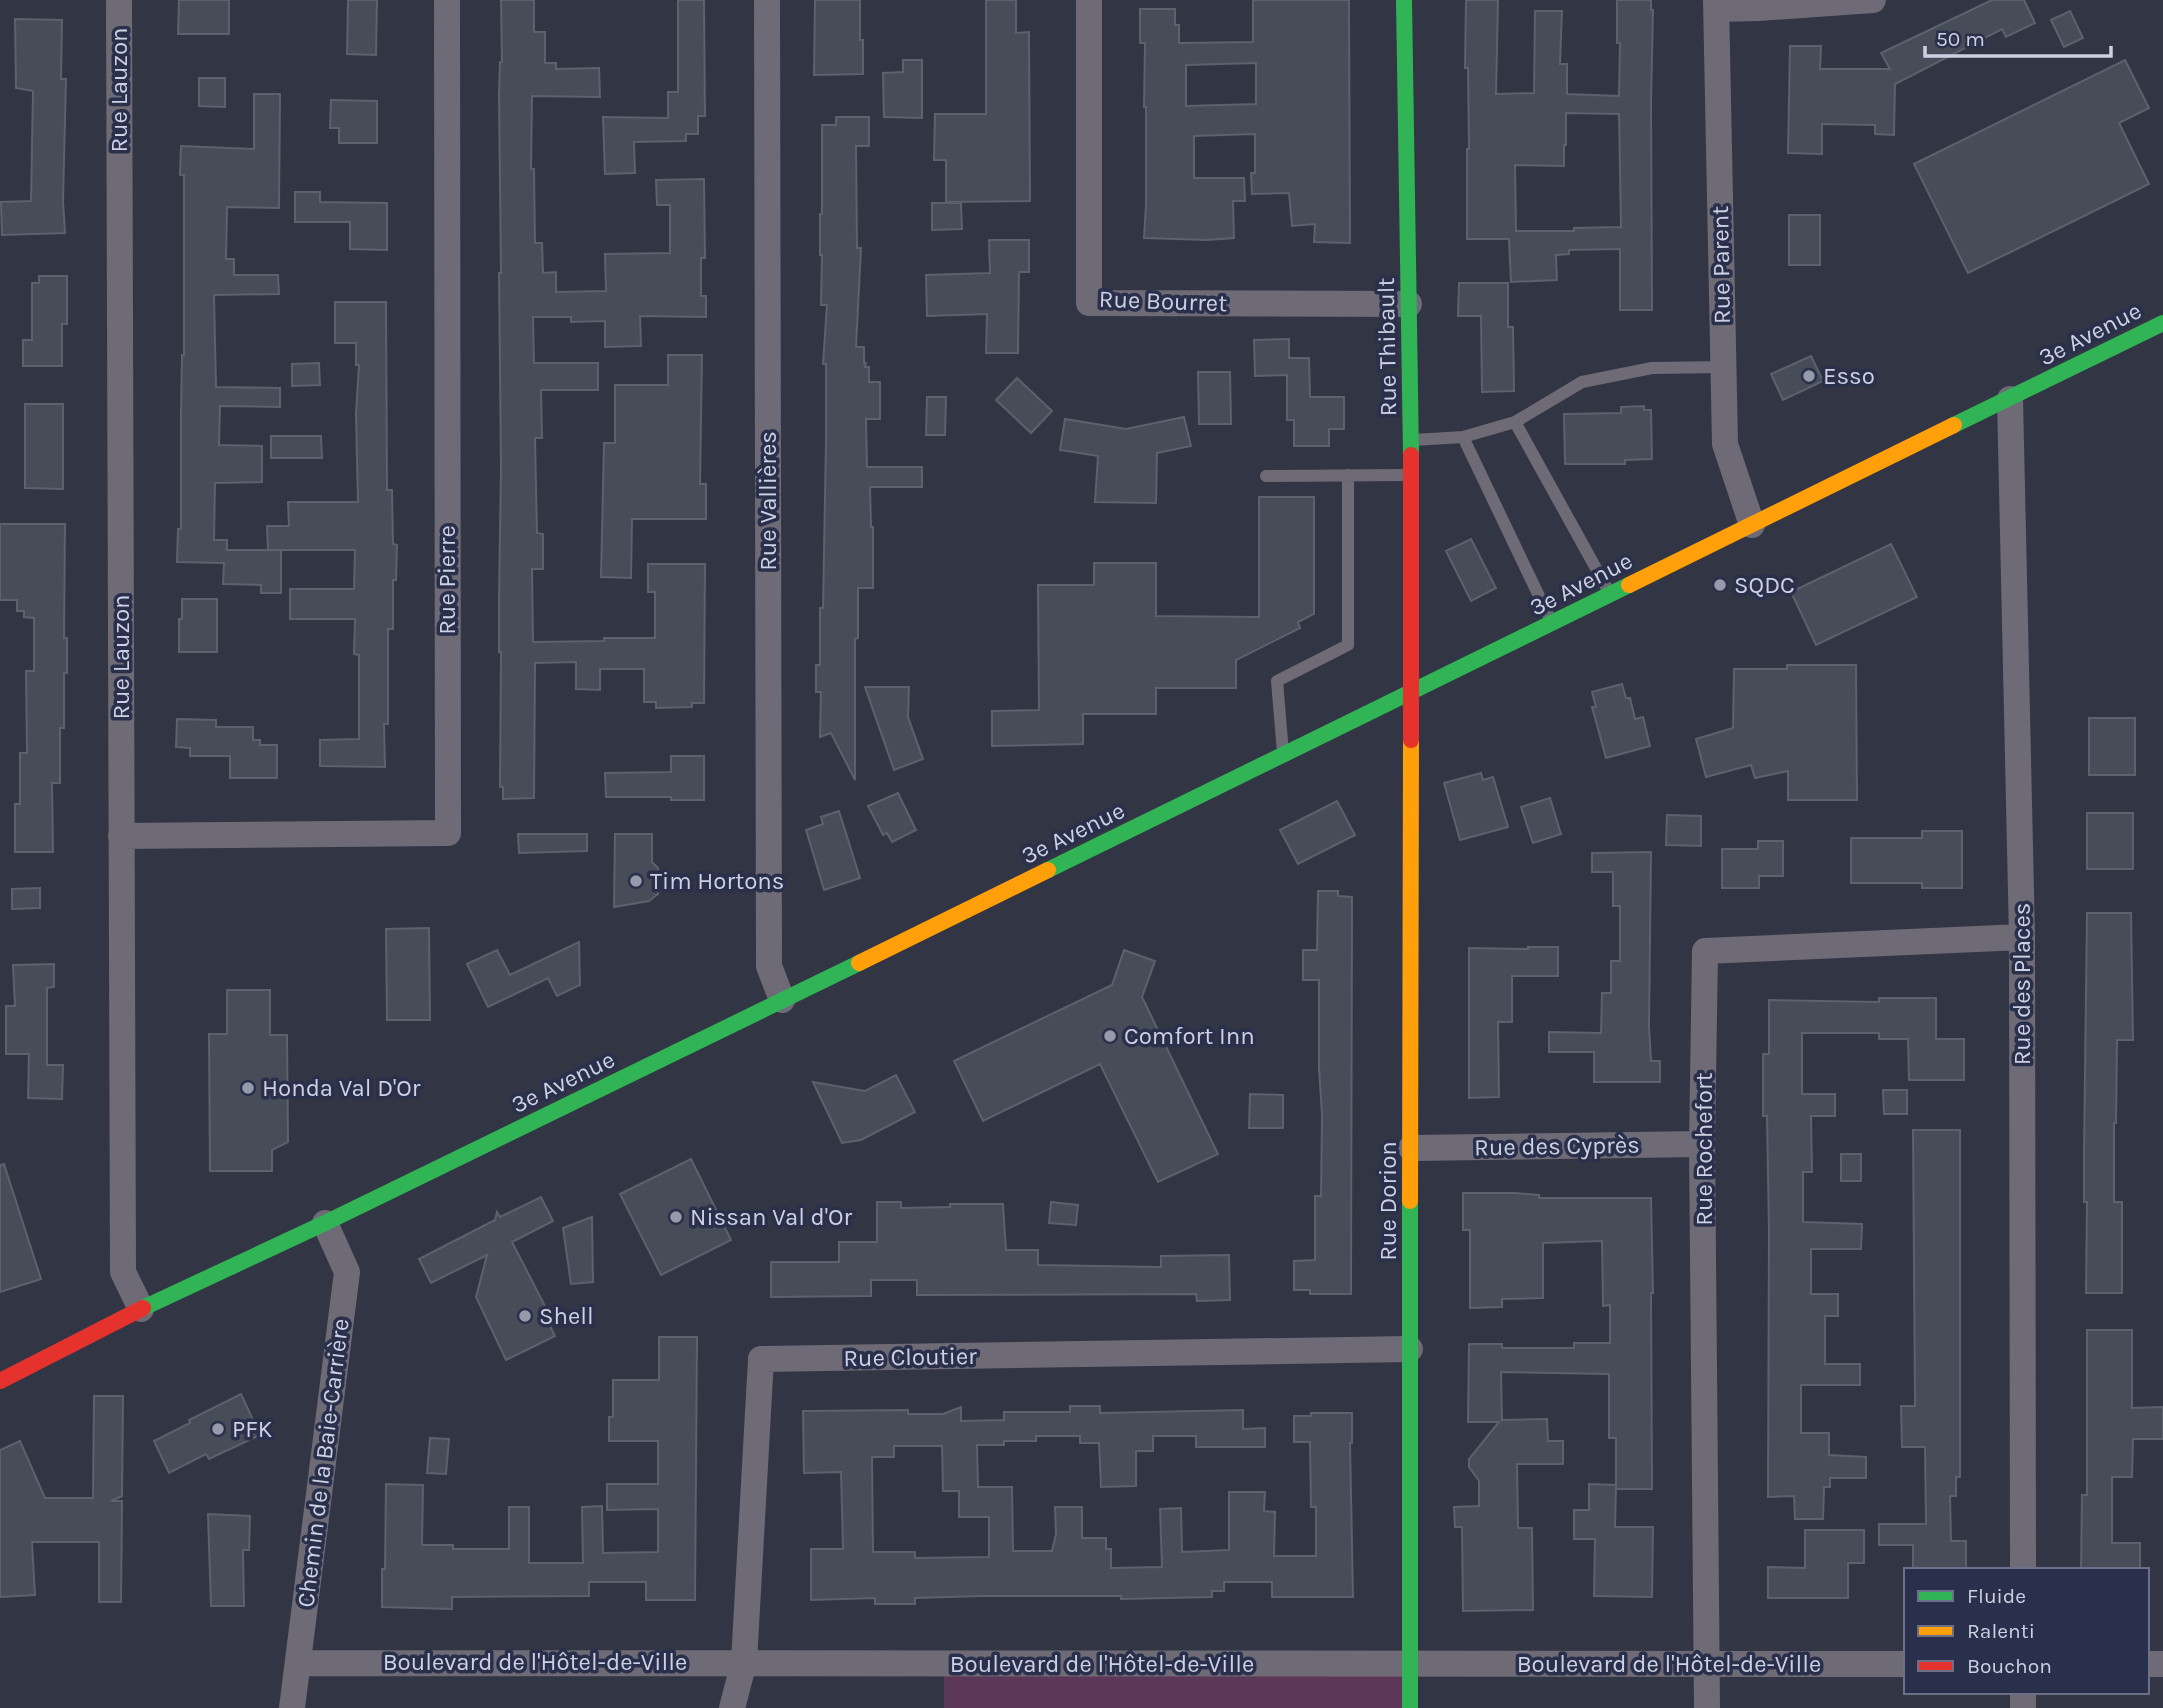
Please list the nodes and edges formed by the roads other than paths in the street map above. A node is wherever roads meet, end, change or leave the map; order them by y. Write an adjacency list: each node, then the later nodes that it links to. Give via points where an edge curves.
1 (119, 0): 23 (street, Rue Lauzon)
2 (447, 0): 23 (street, Rue Pierre, via 447,833)
3 (767, 0): 25 (street, Rue Vallières, via 769,967)
4 (1090, 0): 8 (street, Rue Bourret, via 1089,303)
5 (1404, 0): 8 (main road, Rue Thibault)
6 (1873, 0): 7 (street)
7 (1716, 4): 10 (street, Rue Parent)
8 (1409, 304): 14 (main road, Rue Thibault)
9 (2163, 323): 11 (main road, 3e Avenue)
10 (1723, 367): 12 (lane, via 1652,368 1582,382); 18 (street, Rue Parent, via 1725,443)
11 (2010, 399): 18 (main road, 3e Avenue); 24 (street, Rue des Places)
12 (1515, 422): 13 (lane); 19 (lane)
13 (1463, 436): 14 (lane); 20 (lane)
14 (1410, 440): 16 (main road, Rue Thibault)
15 (1348, 475): 16 (lane); 17 (lane); 22 (lane, via 1348,645 1277,681)
16 (1410, 475): 21 (main road, Rue Thibault)
17 (1266, 476)
18 (1752, 525): 19 (main road, 3e Avenue)
19 (1610, 594): 20 (main road, 3e Avenue)
20 (1552, 624): 21 (main road, 3e Avenue)
21 (1410, 694): 22 (main road, 3e Avenue); 27 (main road, Rue Dorion)
22 (1283, 756): 25 (main road, 3e Avenue)
23 (121, 836): 29 (street, Rue Lauzon, via 123,1272)
24 (2022, 937): 26 (street, Rue Rochefort, via 1705,951); 32 (street, Rue des Places)
25 (782, 1000): 28 (main road, 3e Avenue)
26 (1702, 1144): 27 (street, Rue des Cyprès); 37 (street, Rue Rochefort)
27 (1411, 1148): 30 (main road, Rue Dorion)
28 (325, 1223): 29 (main road, 3e Avenue); 34 (street, Chemin de la Baie-Carrière, via 347,1272)
29 (141, 1309): 31 (main road, 3e Avenue)
30 (1410, 1349): 33 (street, Rue Cloutier, via 761,1359); 36 (main road, Rue Dorion)
31 (0, 1381)
32 (2023, 1568)
33 (744, 1662): 34 (street, Boulevard de l'Hôtel-de-Ville); 36 (street, Boulevard de l'Hôtel-de-Ville); 39 (street, Rue Cloutier)
34 (298, 1663): 38 (street, Chemin de la Baie-Carrière)
35 (1904, 1664): 37 (street, Boulevard de l'Hôtel-de-Ville)
36 (1410, 1665): 37 (street, Boulevard de l'Hôtel-de-Ville); 40 (main road, Rue Dorion)
37 (1707, 1665): 41 (street, Rue Rochefort)
38 (292, 1708)
39 (732, 1708)
40 (1410, 1708)
41 (1707, 1708)

